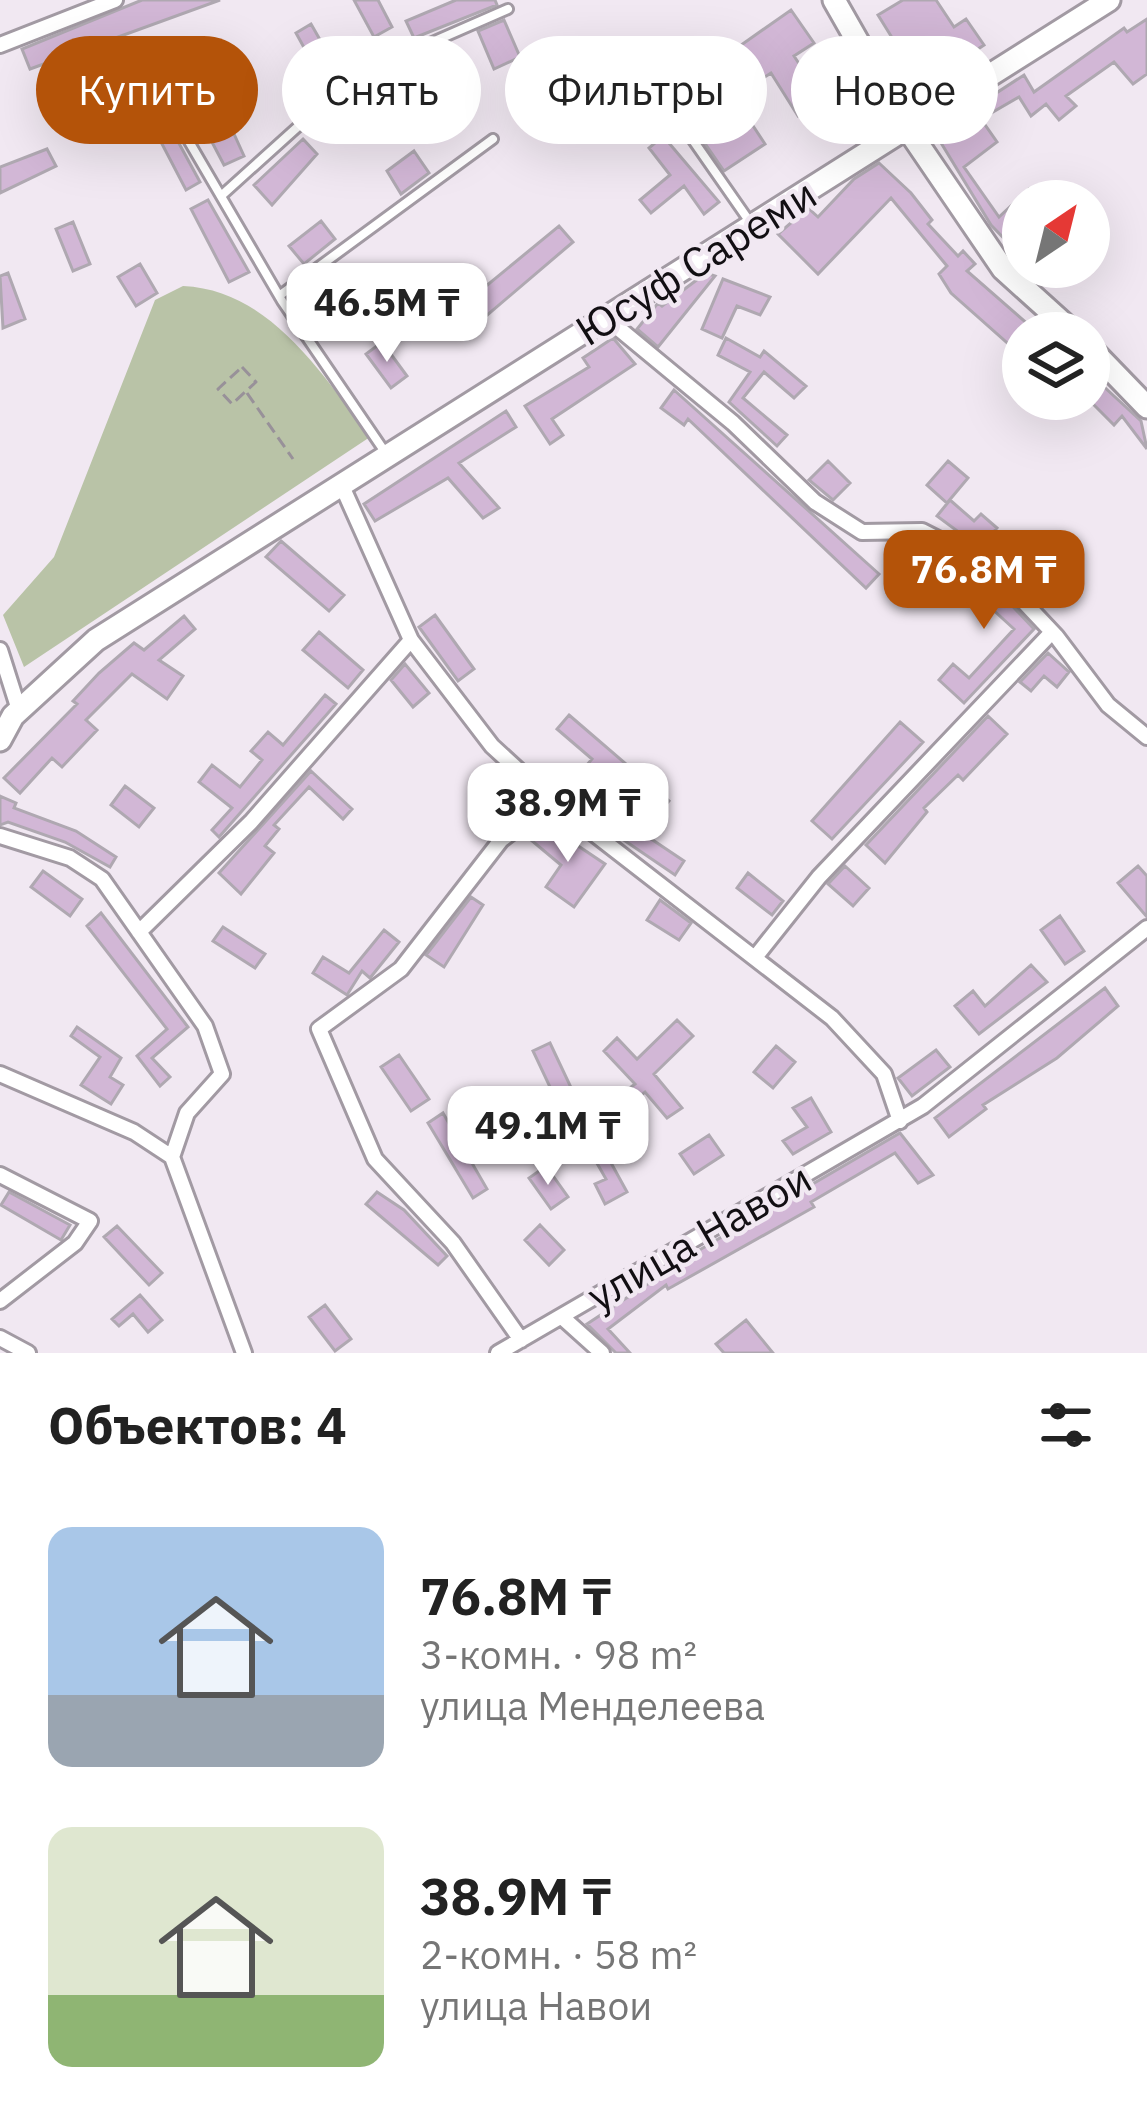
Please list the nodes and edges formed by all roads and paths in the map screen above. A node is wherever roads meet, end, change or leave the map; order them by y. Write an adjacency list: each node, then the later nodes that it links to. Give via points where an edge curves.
1 (115, 0): 4 (street)
2 (834, 0): 6 (main road)
3 (1109, 0): 8 (main road, Юсуф Сареми)
4 (93, 4): 7 (street)
5 (508, 9): 14 (lane, via 412,51 384,49)
6 (855, 36)
7 (0, 45)
8 (998, 71)
9 (493, 139): 16 (lane)
10 (190, 144): 14 (lane)
11 (696, 144): 15 (lane)
12 (883, 144): 15 (main road, Юсуф Сареми)
13 (919, 144): 17 (main road, via 1003,269)
14 (220, 196): 16 (lane)
15 (753, 226): 18 (main road, Юсуф Сареми)
16 (279, 296): 22 (lane)
17 (1051, 312)
18 (606, 318): 22 (main road, Юсуф Сареми); 25 (street, via 815,502 862,532 922,531 989,565)
19 (1110, 369): 21 (main road)
20 (246, 391): 20 (path, via 232,404 218,389 242,367 256,382); 23 (path)
21 (1147, 407)
22 (388, 456): 24 (main road, Юсуф Сареми)
23 (293, 459)
24 (342, 485): 26 (street); 28 (main road, Юсуф Сареми, via 96,640)
25 (1052, 632): 29 (street, via 1108,705); 35 (street, via 819,877)
26 (411, 640): 31 (street, via 492,746); 34 (street, via 251,822)
27 (0, 650): 28 (street)
28 (19, 710): 30 (main road, Юсуф Сареми)
29 (1147, 736)
30 (0, 740)
31 (552, 801): 35 (street); 43 (street, via 501,840 401,969 320,1029 375,1159 453,1243)
32 (0, 836): 34 (street, via 70,858 102,879)
33 (1147, 928): 37 (street, улица Навои)
34 (140, 932): 38 (street, via 205,1025 221,1074 187,1112)
35 (757, 955): 37 (street, via 884,1074)
36 (0, 1074): 38 (street, via 134,1132)
37 (900, 1120): 41 (street, улица Навои)
38 (172, 1157): 45 (street)
39 (0, 1175): 40 (street, via 90,1221 75,1243)
40 (0, 1301)
41 (562, 1317): 43 (street, улица Навои); 47 (street)
42 (0, 1338): 44 (street)
43 (521, 1340): 46 (street, улица Навои)
44 (28, 1353)
45 (244, 1353)
46 (498, 1353)
47 (602, 1353)

